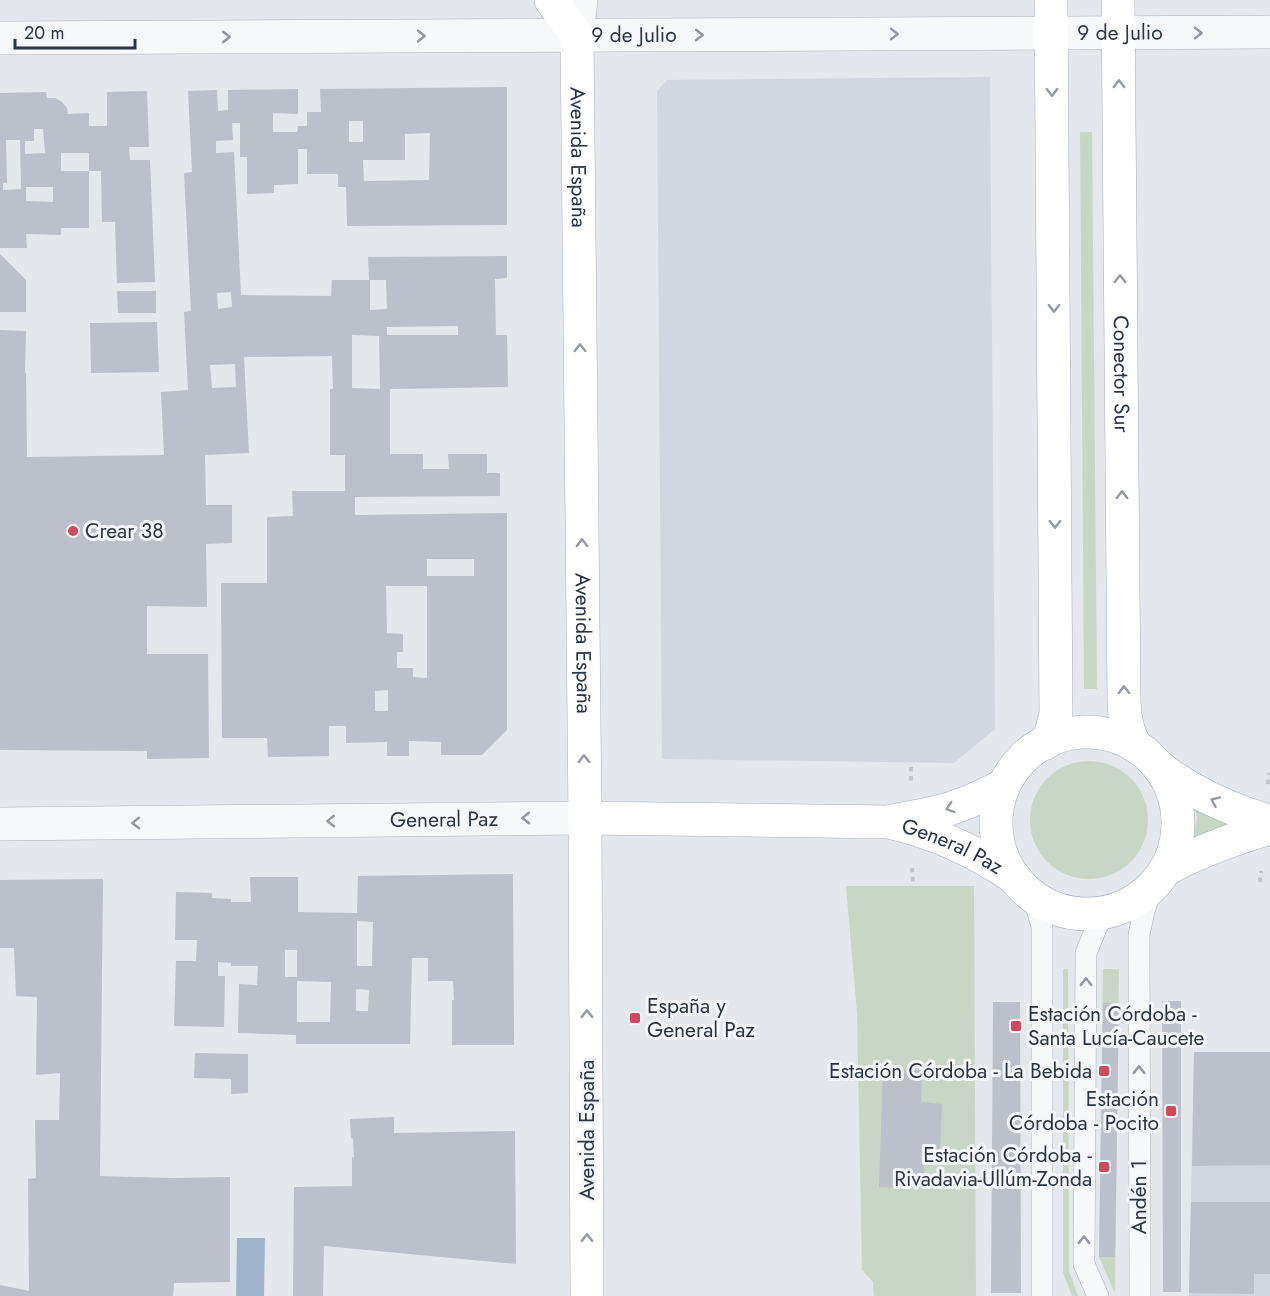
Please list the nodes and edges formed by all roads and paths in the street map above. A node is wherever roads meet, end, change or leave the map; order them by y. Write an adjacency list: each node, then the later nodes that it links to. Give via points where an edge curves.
1 (551, 0): 8 (main road)
2 (581, 0): 8 (street)
3 (1051, 0): 6 (main road)
4 (1118, 0): 7 (main road, Conector Sur)
5 (1270, 32): 7 (street, 9 de Julio, one-way to 5)
6 (1051, 33): 7 (street, 9 de Julio); 8 (street, 9 de Julio, one-way to 6); 10 (main road, one-way to 10, via 1057,700 1055,722)
7 (1118, 33): 11 (main road, Conector Sur, one-way to 7, via 1124,715)
8 (578, 35): 9 (street, 9 de Julio, one-way to 8); 13 (main road, Avenida España, one-way to 8)
9 (0, 38)
10 (1046, 743): 11 (main road, via 1072,734 1093,733 1114,736); 12 (main road, via 1018,764)
11 (1145, 756): 14 (main road, one-way to 11, via 1205,796); 18 (main road, Conector Sur, via 1163,774 1178,814 1172,855)
12 (1004, 785): 15 (main road, General Paz, one-way to 15, via 953,808); 19 (main road, via 998,802 998,843 1005,863)
13 (585, 818): 15 (main road, General Paz); 16 (street, General Paz, one-way to 16); 22 (main road, Avenida España, one-way to 13)
14 (1270, 821)
15 (888, 822): 19 (main road, General Paz, via 954,844)
16 (0, 825)
17 (1270, 828): 18 (main road, via 1196,854)
18 (1159, 877): 20 (main road, via 1131,903); 26 (lane, Andén 1, one-way to 18, via 1139,935 1144,911)
19 (1023, 887): 20 (main road, via 1050,906 1070,913); 21 (lane, via 1036,906 1042,926)
20 (1107, 911): 25 (lane, one-way to 20, via 1084,1264 1086,953)
21 (1042, 1264): 23 (lane); 24 (lane)
22 (587, 1296)
23 (1042, 1296)
24 (1055, 1296)
25 (1098, 1296)
26 (1140, 1296)

